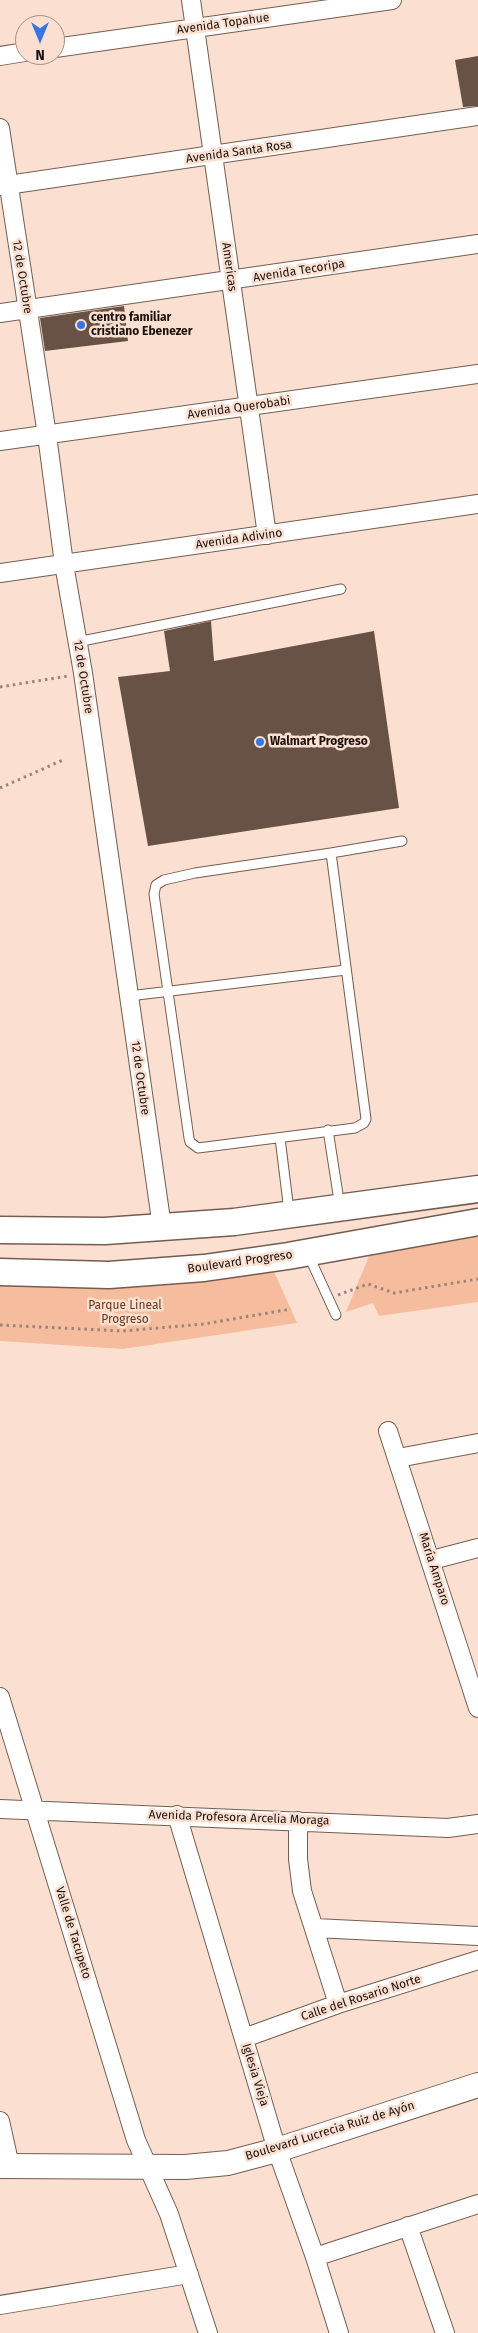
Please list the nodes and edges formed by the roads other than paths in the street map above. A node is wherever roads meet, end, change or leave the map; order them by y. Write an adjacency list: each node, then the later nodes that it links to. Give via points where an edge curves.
1 (191, 0): 3 (street, Americas)
2 (392, 0): 3 (street, Avenida Topahue)
3 (195, 28): 4 (street, Avenida Topahue); 9 (street, Americas)
4 (65, 47)
5 (15, 54): 6 (street)
6 (0, 56)
7 (478, 116): 9 (street, Avenida Santa Rosa)
8 (0, 128): 10 (street, 12 de Octubre)
9 (213, 156): 10 (street, Avenida Santa Rosa); 12 (street, Americas)
10 (4, 186): 13 (street, 12 de Octubre)
11 (478, 244): 12 (street, Avenida Tecoripa)
12 (231, 281): 13 (street, Avenida Tecoripa); 16 (street, Americas)
13 (27, 309): 14 (street, Avenida Tecoripa); 17 (street, 12 de Octubre)
14 (0, 313)
15 (478, 374): 16 (street, Avenida Querobabi)
16 (248, 406): 17 (street, Avenida Querobabi); 20 (street, Americas)
17 (47, 435): 18 (street, Avenida Querobabi); 21 (street, 12 de Octubre)
18 (0, 441)
19 (478, 504): 20 (street, Avenida Adivino)
20 (266, 535): 21 (street, Avenida Adivino)
21 (64, 564): 22 (street, Avenida Adivino); 24 (street, 12 de Octubre)
22 (0, 573)
23 (341, 588): 24 (lane)
24 (78, 642): 29 (street, 12 de Octubre)
25 (402, 841): 26 (lane)
26 (331, 853): 27 (lane); 28 (lane, via 195,874 156,884 154,894)
27 (346, 970): 28 (lane); 30 (lane, via 366,1119 355,1128)
28 (168, 990): 29 (lane); 31 (lane, via 190,1142 202,1148)
29 (129, 996): 36 (street, 12 de Octubre)
30 (328, 1130): 31 (lane); 33 (lane)
31 (280, 1138): 34 (lane)
32 (478, 1189): 33 (main road)
33 (340, 1207): 34 (main road)
34 (289, 1214): 36 (main road)
35 (478, 1222): 38 (main road, Boulevard Progreso)
36 (162, 1227): 37 (main road, via 66,1232)
37 (0, 1230)
38 (307, 1253): 39 (main road, Boulevard Progreso, via 159,1273); 40 (lane)
39 (0, 1272)
40 (336, 1316)
41 (388, 1431): 43 (street, María Amparo)
42 (478, 1443): 43 (street)
43 (398, 1458): 45 (street, María Amparo)
44 (478, 1548): 45 (street)
45 (432, 1560): 47 (street, María Amparo)
46 (0, 1697): 49 (street, Valle de Tacupeto)
47 (478, 1708)
48 (0, 1809): 49 (street, Avenida Profesora Arcelia Moraga)
49 (35, 1810): 50 (street, Avenida Profesora Arcelia Moraga); 62 (street, Valle de Tacupeto, via 136,2140)
50 (177, 1815): 51 (street, Avenida Profesora Arcelia Moraga); 57 (street, Iglesia Vieja)
51 (298, 1821): 52 (street, Avenida Profesora Arcelia Moraga, via 448,1828); 53 (street, via 302,1891)
52 (478, 1824)
53 (314, 1928): 54 (street); 56 (street)
54 (478, 1936)
55 (478, 1960): 56 (street, Calle del Rosario Norte)
56 (338, 2004): 57 (street, Calle del Rosario Norte)
57 (244, 2038): 60 (street, Iglesia Vieja)
58 (478, 2085): 60 (street, Boulevard Lucrecia Ruiz de Ayón)
59 (0, 2121): 61 (street)
60 (277, 2150): 62 (street, Boulevard Lucrecia Ruiz de Ayón, via 228,2163); 65 (street, Iglesia Vieja)
61 (5, 2166): 62 (street, Boulevard Lucrecia Ruiz de Ayón)
62 (150, 2167): 66 (street, Valle de Tacupeto)
63 (478, 2204): 64 (street)
64 (408, 2226): 65 (street); 70 (street)
65 (316, 2257): 69 (street, Iglesia Vieja)
66 (189, 2274): 67 (street); 68 (street, Valle de Tacupeto)
67 (0, 2304)
68 (208, 2333)
69 (339, 2333)
70 (445, 2333)

